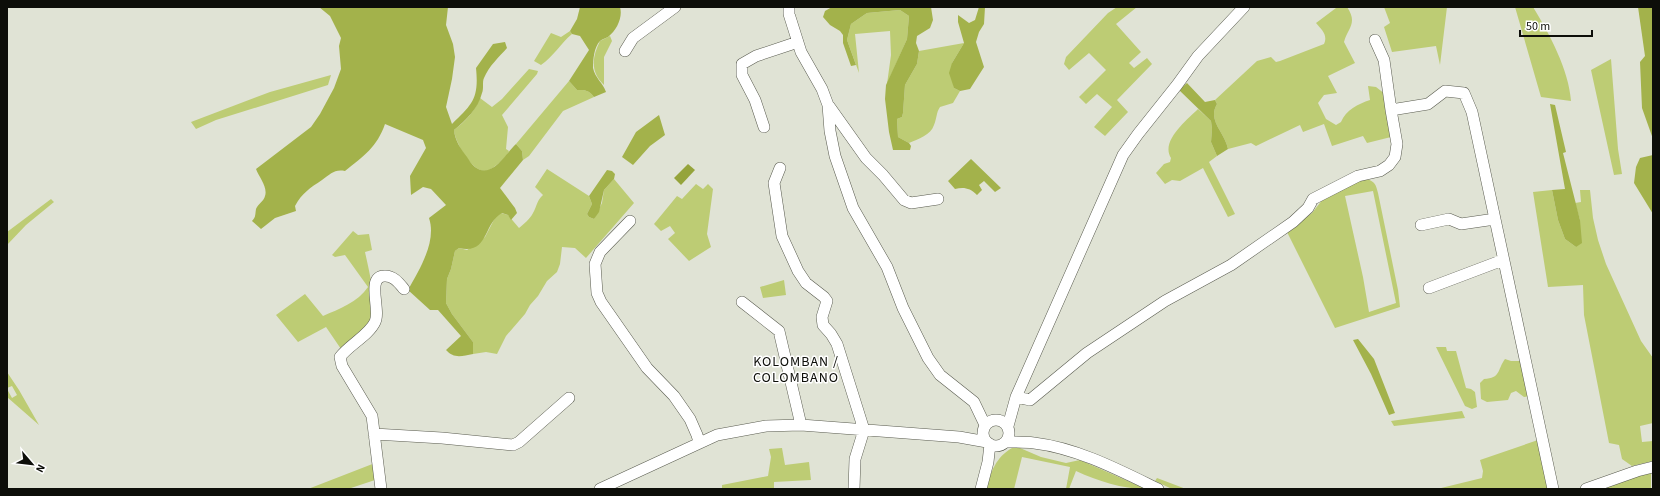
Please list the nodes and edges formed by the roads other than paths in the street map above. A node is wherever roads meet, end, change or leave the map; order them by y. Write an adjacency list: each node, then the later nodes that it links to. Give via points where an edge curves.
1 (675, 7): 6 (street, via 633,38)
2 (789, 7): 5 (street)
3 (1244, 7): 20 (street, via 1198,56 1123,155)
4 (1375, 40): 8 (street, via 1384,60)
5 (798, 42): 7 (street); 9 (street, via 756,56 742,64 742,75 755,100)
6 (625, 51)
7 (828, 105): 11 (street, via 866,158 904,200 911,203); 21 (street, via 835,156 853,208 887,267 928,358 940,375)
8 (1391, 110): 12 (street, via 1428,104 1445,91 1464,93 1472,112); 20 (street, via 1397,144 1395,157 1389,165 1380,171 1358,176 1313,199 1308,208 1293,222 1231,265 1165,301 1087,353 1030,400)
9 (764, 127)
10 (780, 168): 26 (street, via 774,183 782,236 806,283 827,301 822,318 823,325 837,344)
11 (938, 199)
12 (1495, 219): 14 (street, via 1462,224 1449,219); 15 (street)
13 (630, 221): 29 (street, via 600,252 595,264 597,293 647,368 674,396 690,419)
14 (1421, 224)
15 (1503, 260): 16 (street); 38 (street)
16 (1429, 288)
17 (404, 289): 27 (street, via 387,276 376,279 376,321 340,357 342,366 372,416)
18 (742, 302): 23 (street, via 779,331)
19 (569, 398): 27 (street, via 513,445)
20 (1015, 399): 22 (street); 25 (street)
21 (974, 402): 22 (street); 24 (street)
22 (997, 419): 24 (street); 25 (street, via 1002,420)
23 (801, 425): 26 (street); 29 (street, via 766,426 717,435)
24 (984, 427): 28 (street); 30 (street, via 983,435)
25 (1008, 427): 30 (street, via 1010,435); 31 (street)
26 (864, 430): 28 (street); 35 (street, via 856,459)
27 (374, 434): 33 (street)
28 (959, 437): 30 (street)
29 (699, 442): 34 (street)
30 (995, 443): 31 (street); 36 (street)
31 (1034, 443): 37 (street, via 1096,460)
32 (1653, 467): 39 (street)
33 (381, 489)
34 (600, 489)
35 (854, 489)
36 (980, 489)
37 (1158, 489)
38 (1553, 489)
39 (1586, 489)

